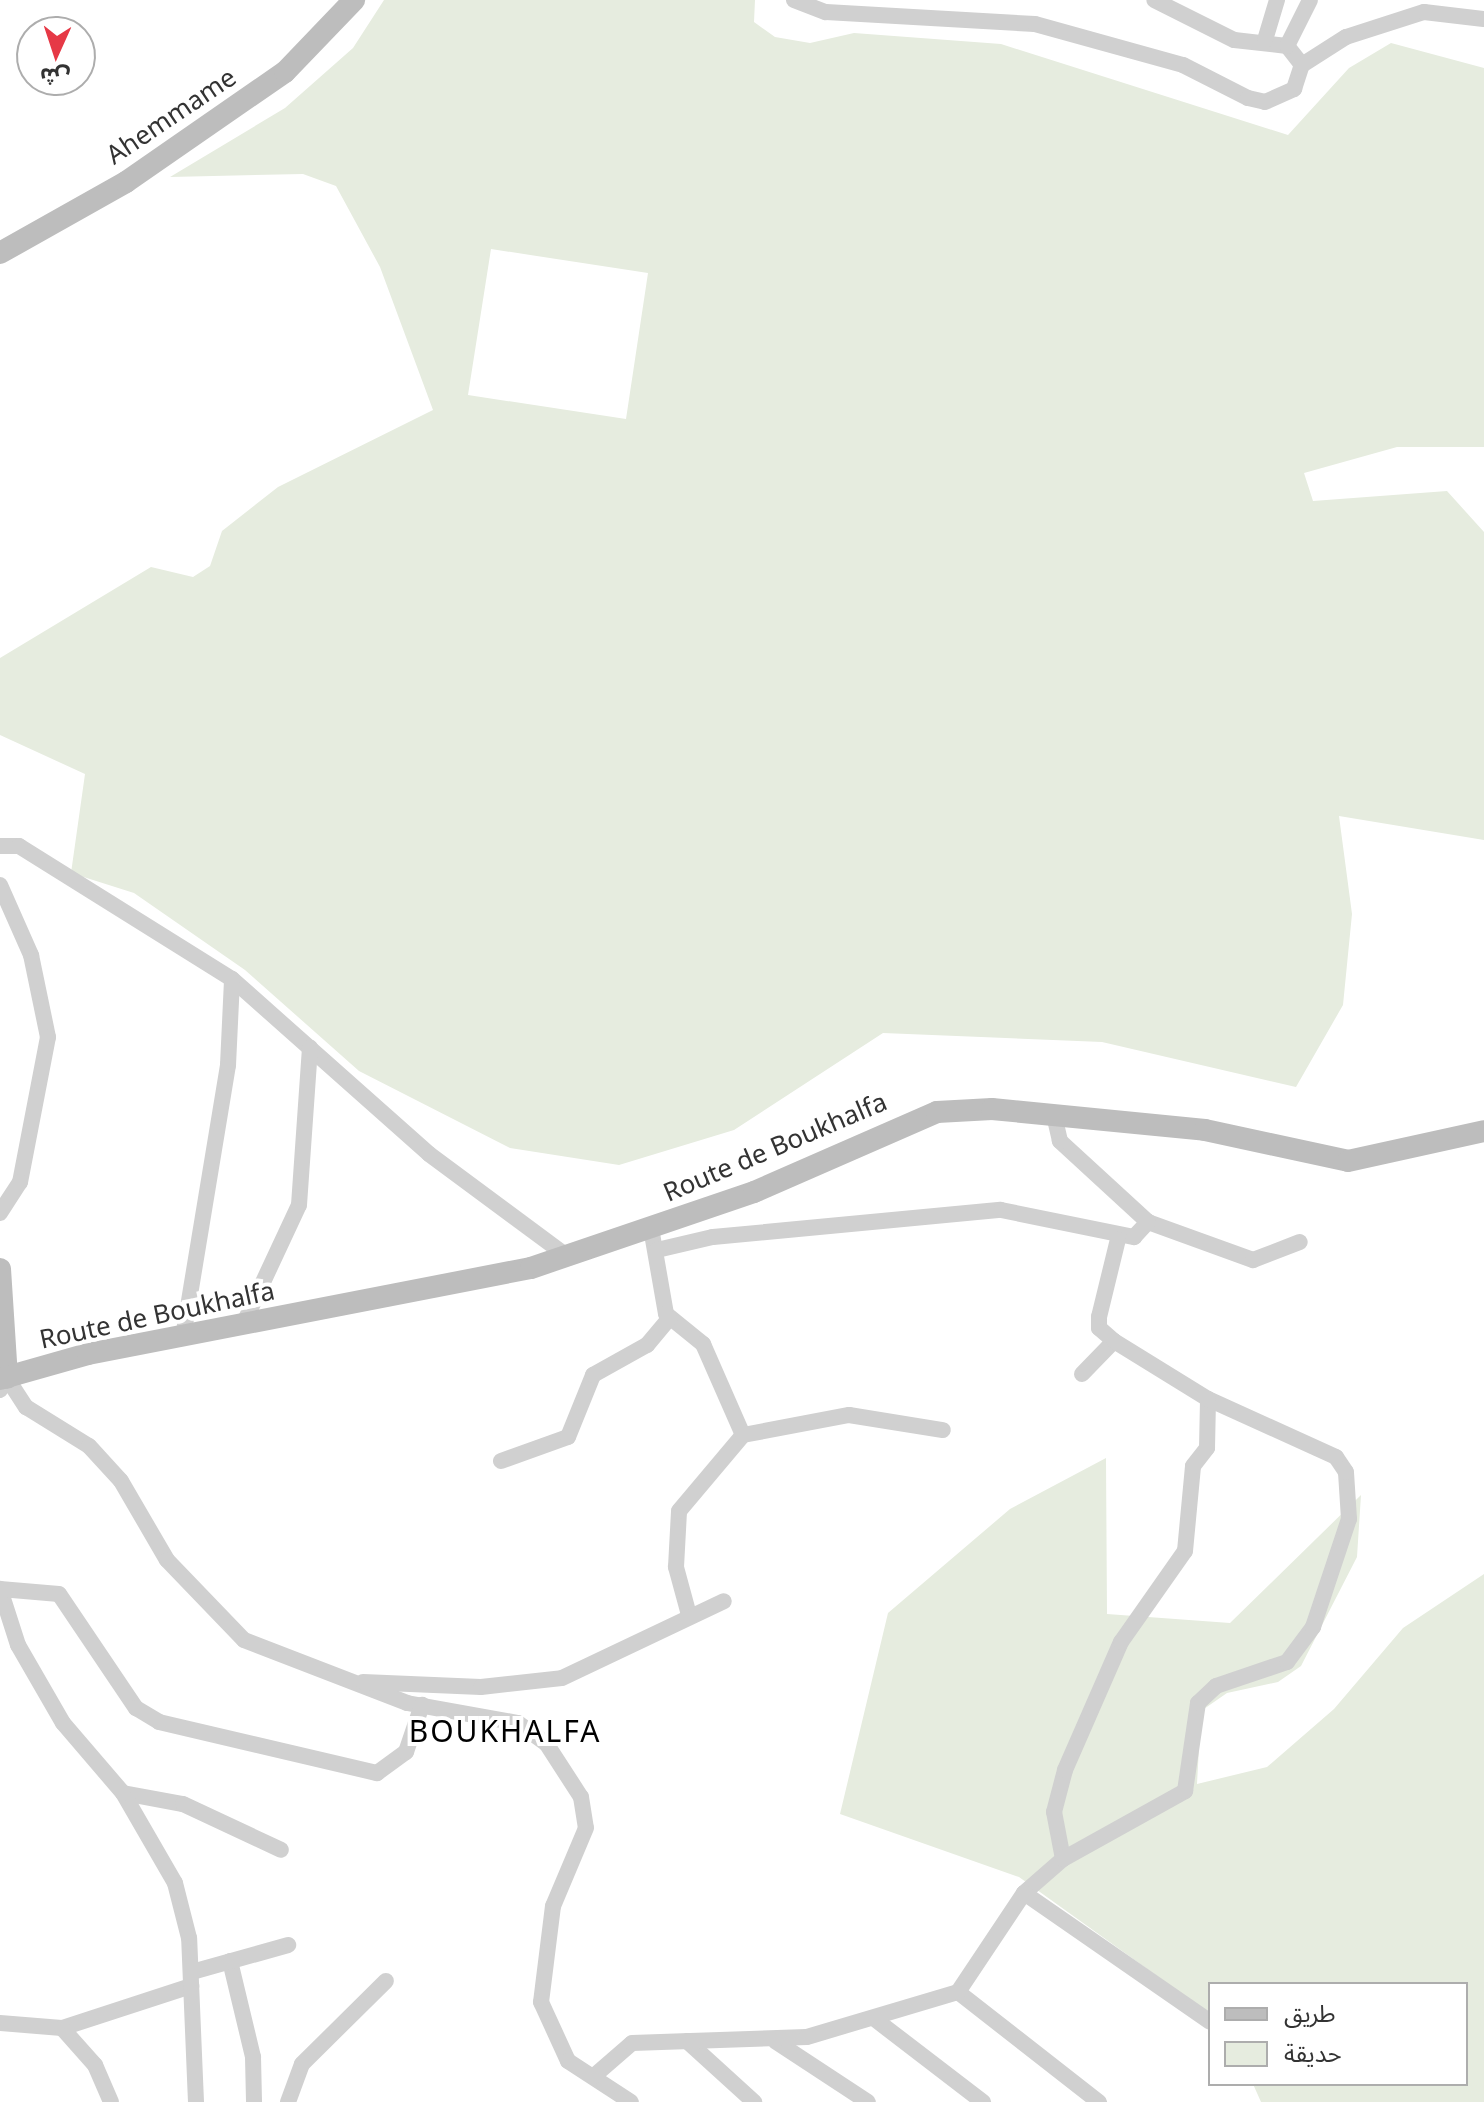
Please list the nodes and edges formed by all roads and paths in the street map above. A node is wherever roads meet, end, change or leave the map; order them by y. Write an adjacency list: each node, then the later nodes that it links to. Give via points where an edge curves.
1 (354, 0): 10 (main road, Ahemmame, via 285,72 126,182)
2 (794, 0): 9 (street, via 826,12 956,15 1075,33 1183,65 1265,102 1294,89)
3 (1154, 0): 7 (street, via 1234,40)
4 (1277, 0): 7 (street)
5 (1310, 0): 8 (street)
6 (1484, 19): 9 (street, via 1424,12 1346,37)
7 (1265, 40): 8 (street)
8 (1287, 46): 9 (street)
9 (1302, 65)
10 (0, 253)
11 (0, 846): 13 (street, via 19,846)
12 (0, 885): 17 (street, via 31,955 48,1037 20,1182)
13 (232, 979): 14 (street); 26 (street, via 228,1065)
14 (310, 1047): 22 (street, via 429,1154); 25 (street, via 299,1205)
15 (1054, 1116): 16 (main road, Route de Boukhalfa, via 1205,1130 1348,1161); 18 (street, via 1060,1141); 19 (main road, Route de Boukhalfa, via 965,1109 917,1118)
16 (1484, 1131)
17 (0, 1213)
18 (1148, 1222): 20 (street, via 1134,1237); 21 (street, via 1253,1260)
19 (654, 1239): 20 (street, via 1001,1210); 22 (main road, Route de Boukhalfa); 24 (street)
20 (1118, 1239): 27 (street, via 1099,1317 1099,1328)
21 (1300, 1242)
22 (567, 1256): 25 (main road, Route de Boukhalfa, via 469,1284)
23 (0, 1269): 29 (main road)
24 (670, 1318): 32 (street, via 703,1344); 33 (street, via 647,1345 593,1375 568,1437)
25 (243, 1325): 26 (main road, Route de Boukhalfa)
26 (183, 1337): 29 (main road, Route de Boukhalfa)
27 (1114, 1341): 28 (street); 30 (street)
28 (1082, 1374)
29 (2, 1383): 36 (street, via 26,1407 100,1457 167,1560 244,1640)
30 (1208, 1399): 40 (street, via 1207,1448 1193,1466 1185,1551 1121,1642 1065,1770 1054,1812); 40 (street, via 1336,1457 1346,1472 1349,1519 1339,1565 1313,1627 1287,1662 1216,1686 1198,1703 1185,1791)
31 (943, 1430): 32 (street, via 849,1415)
32 (743, 1435): 35 (street, via 679,1511 676,1567)
33 (501, 1461)
34 (724, 1601): 35 (street)
35 (689, 1615): 36 (street, via 562,1678 481,1687)
36 (350, 1681): 37 (street)
37 (422, 1705): 38 (street, via 406,1752 377,1773 159,1722 136,1708 59,1594 0,1589 18,1645 63,1723); 53 (street, via 518,1723 546,1743 586,1812 582,1842 553,1906 541,1984 546,2017 568,2061)
38 (123, 1793): 39 (street, via 183,1804); 44 (street, via 175,1883)
39 (281, 1850)
40 (1063, 1859): 41 (street)
41 (1024, 1893): 46 (street); 48 (street)
42 (288, 1945): 43 (street)
43 (230, 1961): 44 (street); 56 (street, via 253,2057)
44 (192, 1979): 50 (street); 55 (street)
45 (386, 1981): 57 (street, via 302,2064)
46 (958, 1992): 47 (street, via 911,2001); 62 (street)
47 (876, 2020): 52 (street); 61 (street)
48 (1208, 2021)
49 (0, 2023): 50 (street)
50 (62, 2028): 54 (street, via 95,2065)
51 (687, 2041): 52 (street); 53 (street, via 632,2043); 59 (street)
52 (775, 2041): 60 (street)
53 (594, 2076): 58 (street)
54 (111, 2102)
55 (196, 2102)
56 (254, 2102)
57 (288, 2102)
58 (631, 2102)
59 (754, 2102)
60 (868, 2102)
61 (983, 2102)
62 (1099, 2102)

